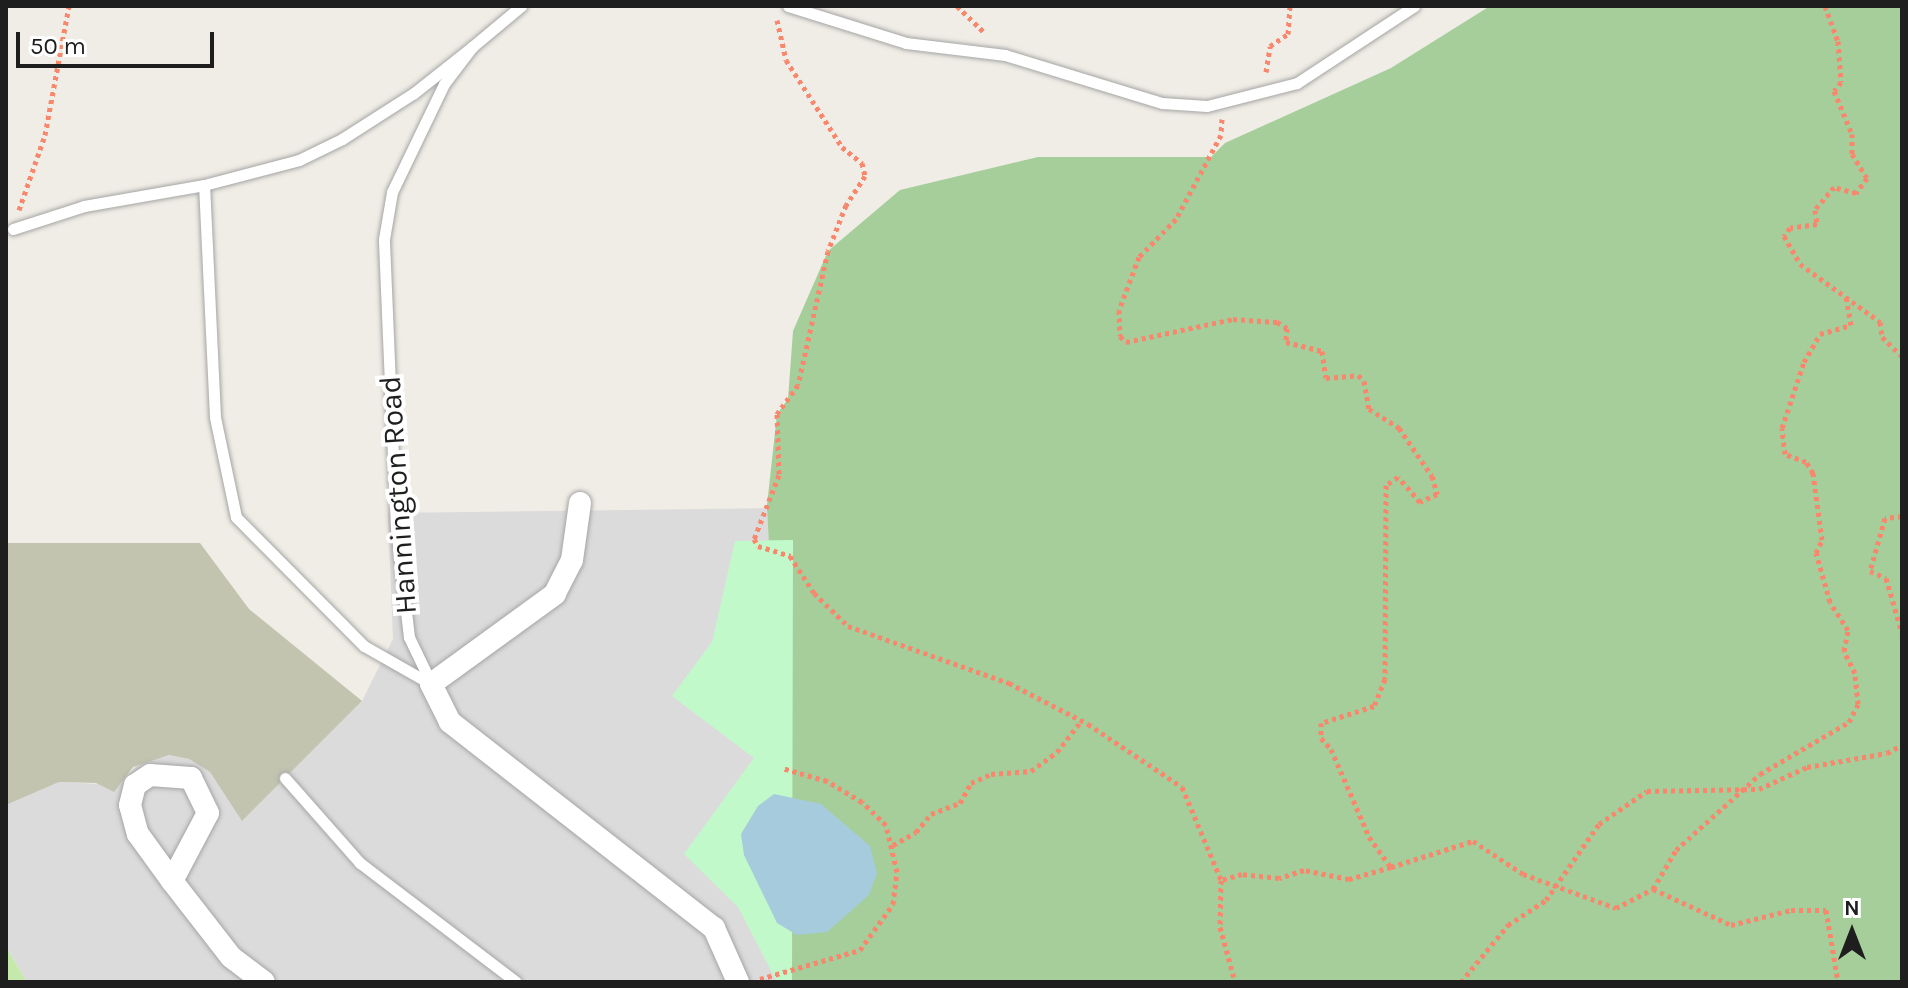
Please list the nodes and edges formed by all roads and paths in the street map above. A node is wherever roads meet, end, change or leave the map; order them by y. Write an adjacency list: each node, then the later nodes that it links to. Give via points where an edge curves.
1 (69, 6): 14 (path, via 45,135)
2 (521, 6): 9 (lane, Hannington Road)
3 (778, 6): 22 (path, via 777,28 786,60 842,147 862,163 865,176 846,205 828,251 798,385 777,414 779,475 754,539 758,546 790,556 826,608 848,626 1009,683)
4 (788, 6): 10 (lane, via 906,43)
5 (957, 6): 10 (path)
6 (1290, 6): 11 (path, via 1288,34 1270,46)
7 (1414, 6): 12 (lane, via 1297,83)
8 (1825, 6): 16 (path, via 1838,41 1841,82 1834,91 1852,134 1852,154 1867,178 1856,193 1834,187 1815,210 1817,224 1790,228 1784,236 1800,264)
9 (472, 47): 13 (lane, via 414,93 342,139 299,160); 21 (lane, Hannington Road, via 415,137 392,192 384,239 396,528 409,637)
10 (1005, 55): 12 (lane, via 1162,103 1207,106)
11 (1263, 78)
12 (1233, 101): 28 (path, via 1222,115 1211,157 1176,219 1139,257 1119,310 1120,336 1126,342 1233,319 1277,322 1287,328 1286,342 1322,351 1326,378 1358,375 1369,409 1399,428 1432,476 1437,494 1432,500 1420,502 1398,477 1384,493 1388,652 1374,706 1321,723 1321,738 1331,749 1369,837)
13 (204, 185): 15 (lane, via 84,206); 21 (lane, via 215,417 236,517 364,646)
14 (24, 189)
15 (13, 229)
16 (1846, 297): 17 (path, via 1880,322 1882,337); 26 (path, via 1851,325 1820,334 1804,362 1782,428 1785,454 1806,462 1813,473 1822,540 1816,553 1830,602 1848,630 1844,651 1855,673 1858,704 1849,722 1760,774)
17 (1902, 356)
18 (580, 503): 21 (street, via 572,560 555,594)
19 (1902, 516): 20 (path, via 1885,518 1870,571 1886,578)
20 (1902, 633)
21 (431, 684): 35 (street, Hannington Road, via 450,722 714,928)
22 (1081, 721): 27 (path, via 1057,752 1031,771 991,774 971,783 960,803 931,814 916,832); 29 (path, via 1182,787)
23 (1902, 745): 26 (path, via 1887,753 1807,767 1759,789)
24 (782, 768): 27 (path, via 827,781 862,802 886,825)
25 (285, 778): 34 (lane, via 360,863)
26 (1746, 789): 31 (path, via 1647,791 1599,824); 32 (path, via 1676,850)
27 (893, 845): 36 (path, via 893,904 860,950)
28 (1391, 867): 29 (path, via 1349,879 1304,870 1279,878 1242,874); 31 (path, via 1473,841 1523,874)
29 (1221, 880): 37 (path, via 1220,927)
30 (172, 881): 30 (street, via 208,813 191,778 150,775 135,785 130,805 138,834); 33 (street, via 231,957)
31 (1556, 884): 32 (path, via 1616,908); 38 (path, via 1533,911 1508,925)
32 (1653, 889): 39 (path, via 1731,925 1791,910 1826,910)
33 (264, 982)
34 (516, 982)
35 (738, 982)
36 (751, 982)
37 (1235, 982)
38 (1461, 982)
39 (1838, 982)

